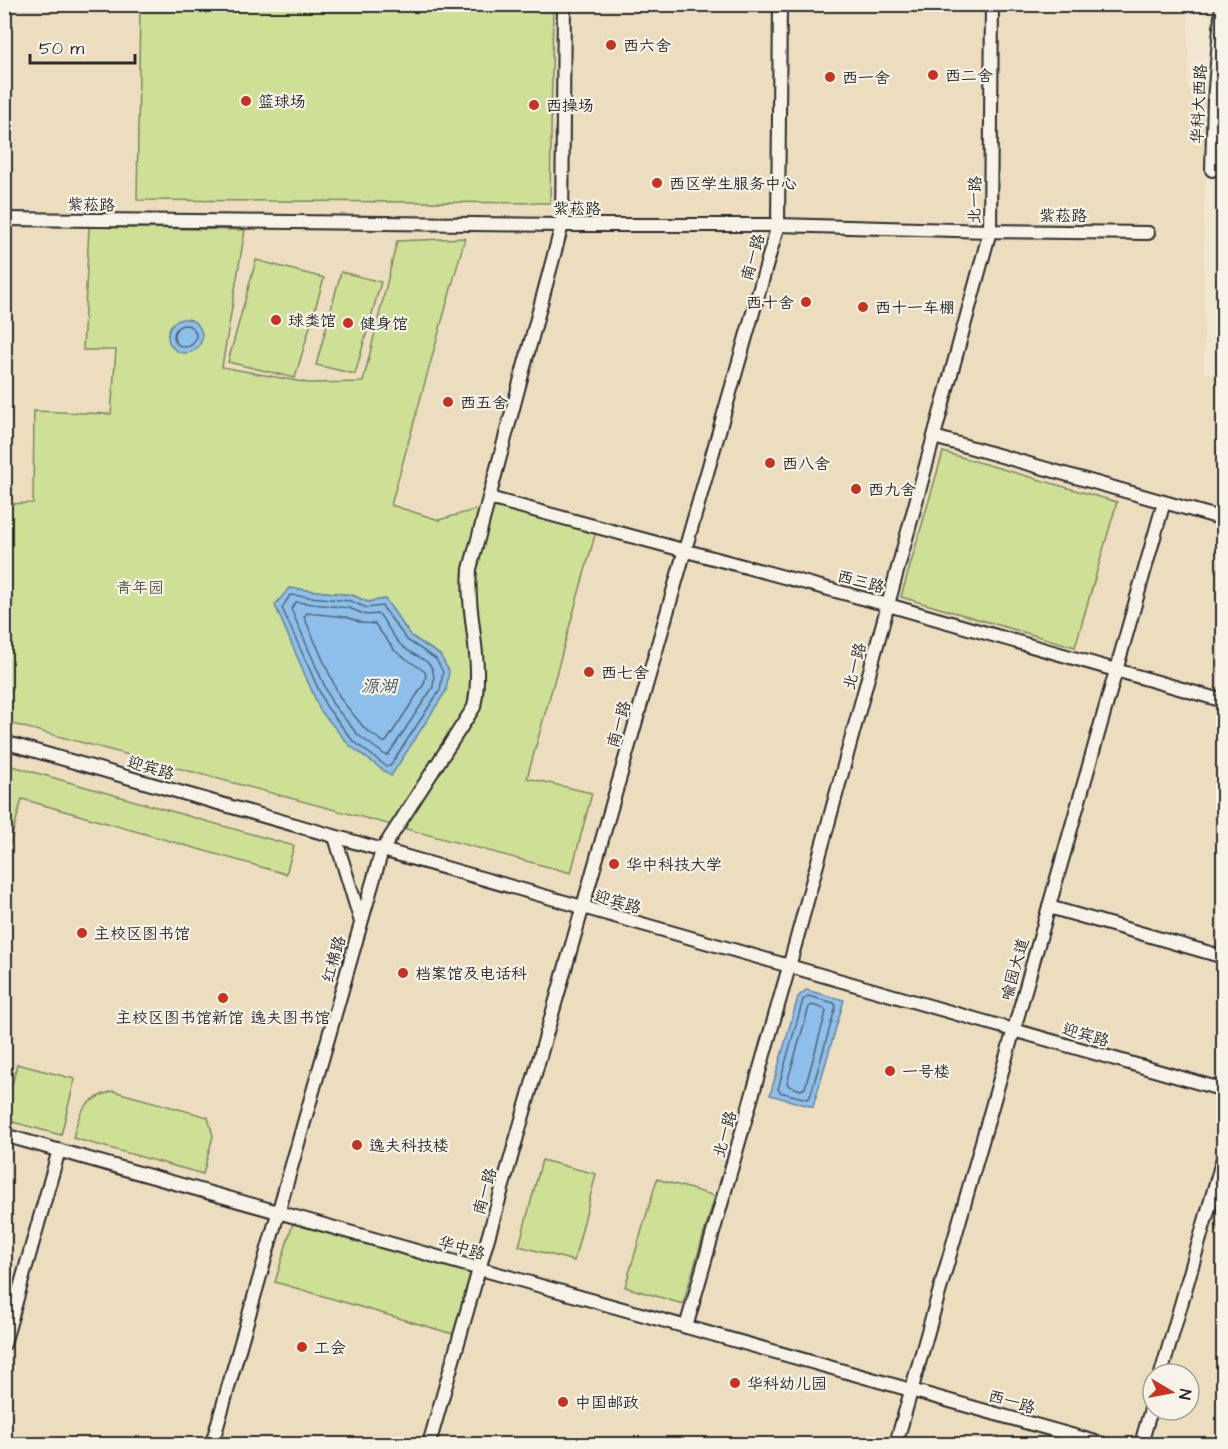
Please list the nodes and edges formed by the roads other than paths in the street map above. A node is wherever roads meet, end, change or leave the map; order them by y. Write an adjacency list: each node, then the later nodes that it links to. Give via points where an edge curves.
1 (564, 4): 7 (street, 红棉路)
2 (780, 4): 8 (street, 南一路)
3 (992, 4): 9 (street, 北一路)
4 (1222, 4): 5 (street, 华科大西路)
5 (1212, 170)
6 (4, 219): 7 (street, 紫菘路)
7 (562, 225): 8 (street, 紫菘路); 12 (street, 红棉路)
8 (778, 225): 9 (street, 紫菘路); 15 (street, 南一路)
9 (990, 231): 10 (street, 紫菘路); 11 (street, 北一路)
10 (1149, 233)
11 (934, 437): 13 (street); 16 (street, 北一路)
12 (489, 498): 15 (street, 西三路); 21 (street, 红棉路, via 470,569 478,669 474,707)
13 (1164, 502): 14 (street); 17 (street, 喻园大道)
14 (1224, 519)
15 (685, 550): 16 (street, 西三路); 23 (street, 南一路)
16 (888, 605): 17 (street, 西三路); 26 (street, 北一路)
17 (1116, 670): 18 (street, 西三路); 22 (street, 喻园大道)
18 (1224, 701)
19 (4, 742): 20 (street, 迎宾路)
20 (335, 837): 21 (street, 迎宾路); 24 (street)
21 (382, 850): 23 (street, 迎宾路); 24 (street, 红棉路)
22 (1049, 907): 25 (street); 27 (street, 喻园大道)
23 (583, 908): 26 (street, 迎宾路); 33 (street, 南一路)
24 (361, 922): 32 (street, 红棉路)
25 (1224, 957)
26 (789, 967): 27 (street, 迎宾路); 34 (street, 北一路)
27 (1014, 1031): 28 (street, 迎宾路); 37 (street, 喻园大道)
28 (1224, 1090)
29 (4, 1135): 30 (street, 华中路)
30 (58, 1150): 32 (street, 华中路); 35 (street)
31 (1224, 1155): 36 (street)
32 (279, 1212): 33 (street, 华中路); 39 (street, 红棉路)
33 (479, 1269): 34 (street, 华中路); 40 (street, 南一路)
34 (686, 1327): 37 (street, 华中路)
35 (4, 1344)
36 (1164, 1362)
37 (911, 1390): 41 (street, 喻园大道); 42 (street, 西一路)
38 (1147, 1422): 43 (street)
39 (212, 1444)
40 (429, 1444)
41 (896, 1444)
42 (1103, 1444)
43 (1141, 1444)

